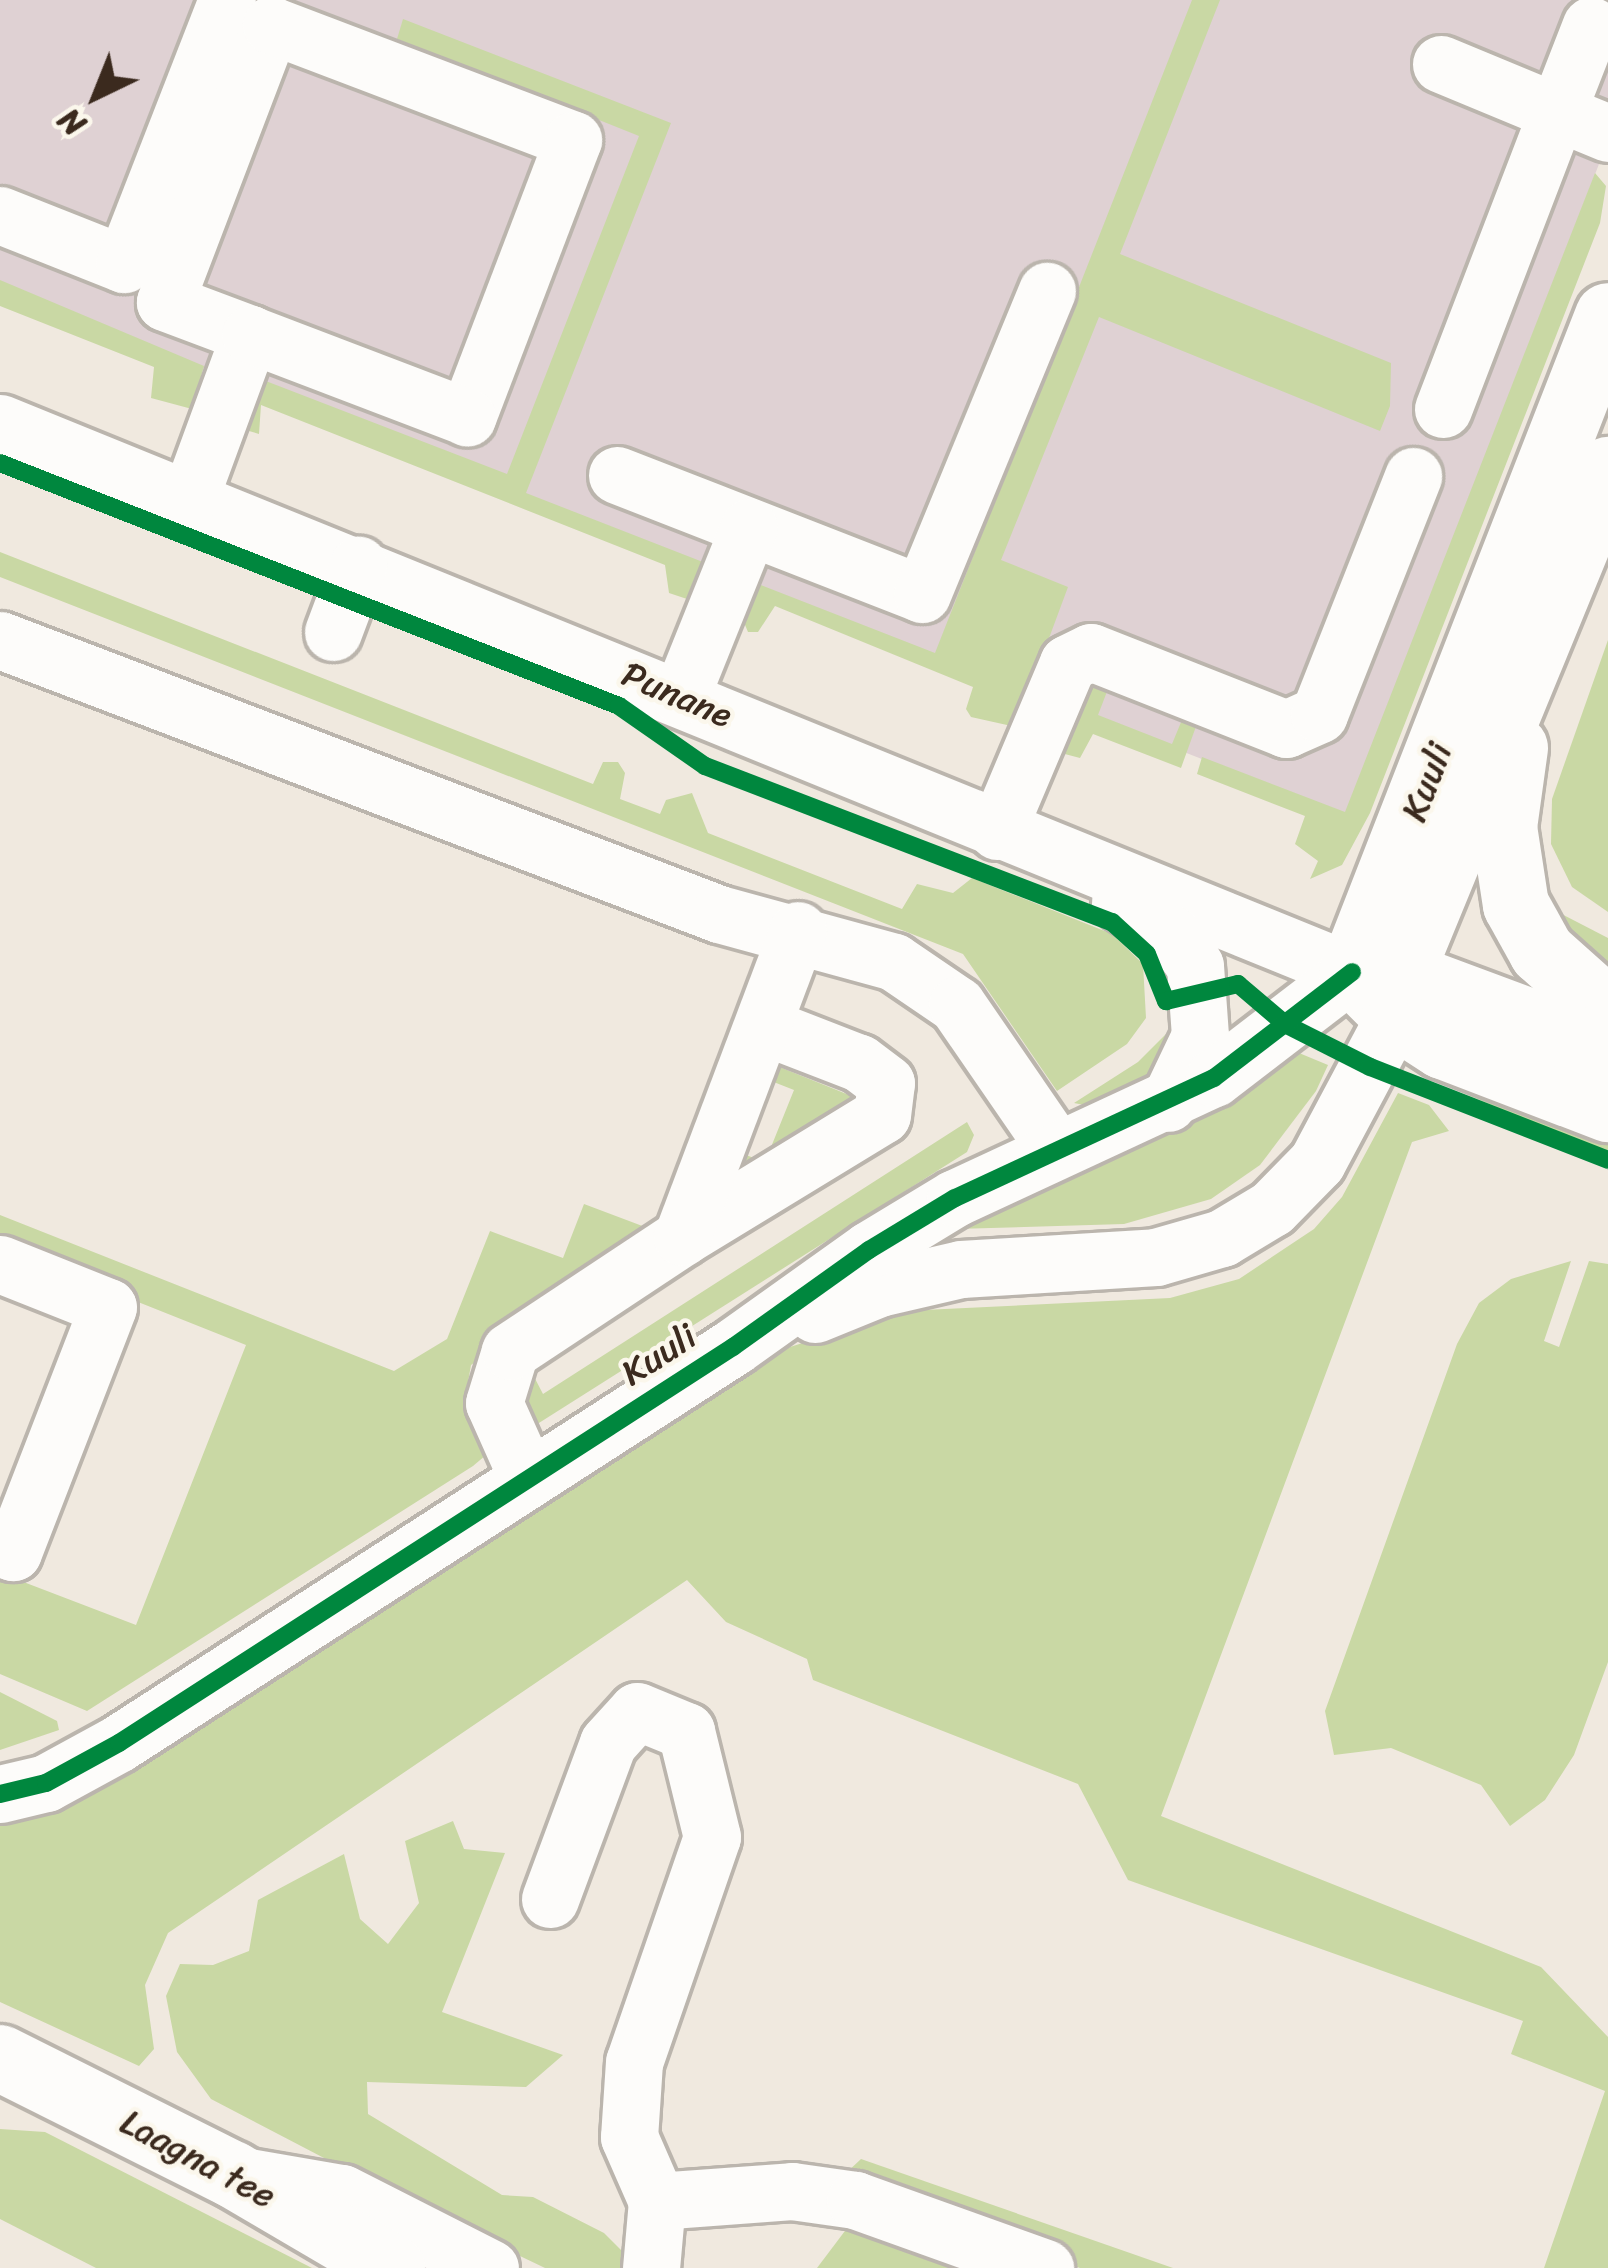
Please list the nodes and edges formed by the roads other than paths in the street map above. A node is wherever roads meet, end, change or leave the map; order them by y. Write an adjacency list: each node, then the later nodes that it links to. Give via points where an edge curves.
1 (227, 0): 5 (street, via 124,264)
2 (1591, 25): 4 (street)
3 (1441, 64): 4 (street)
4 (1582, 122): 9 (street)
5 (0, 215)
6 (1047, 291): 15 (street, via 922,594)
7 (1608, 316): 23 (main road, Kuuli)
8 (250, 334): 8 (street, via 165,302 272,25 573,140 467,417); 14 (street)
9 (1443, 409)
10 (0, 423): 14 (street, Punane)
11 (1608, 470): 19 (main road, Kuuli)
12 (616, 475): 15 (street)
13 (1413, 476): 21 (street, via 1319,714 1286,729 1090,652 1068,663)
14 (190, 497): 16 (street, Punane)
15 (749, 526): 20 (street)
16 (358, 565): 17 (street); 20 (street, Punane)
17 (333, 632)
18 (0, 640): 22 (street, via 719,914)
19 (1532, 665): 23 (main road, Kuuli); 24 (main road, via 1506,787 1506,866 1542,952)
20 (681, 696): 21 (street, Punane)
21 (998, 831): 23 (street, Punane); 27 (street, via 1143,913 1195,966 1200,1036)
22 (798, 930): 25 (street); 29 (street, via 894,962 957,1005)
23 (1383, 987): 26 (main road, Punane); 27 (street, Kuuli); 28 (main road, Punane, via 1443,1046); 32 (street, Kuuli, via 1317,1162 1272,1208 1222,1238 1156,1256 961,1269 879,1288)
24 (1608, 1011)
25 (766, 1027): 30 (street); 30 (street, via 873,1073 886,1083 882,1115)
26 (1608, 1051)
27 (1168, 1103): 29 (street, Kuuli)
28 (1608, 1109)
29 (1056, 1148): 32 (street, Kuuli, via 868,1250)
30 (682, 1237): 33 (street, via 510,1351 494,1402)
31 (0, 1264): 34 (street, via 108,1306 13,1552)
32 (733, 1347): 33 (street, Kuuli)
33 (528, 1478): 35 (street, Kuuli, via 119,1742 46,1783)
34 (0, 1548)
35 (0, 1794)
36 (550, 1900): 39 (street, via 608,1743 637,1711 686,1731 712,1837 632,2079 629,2137)
37 (0, 2058): 38 (main road, Laagna tee)
38 (232, 2174): 40 (main road, Laagna tee); 41 (street, via 342,2193)
39 (657, 2201): 42 (street); 43 (street, via 792,2191 855,2200)
40 (392, 2268)
41 (490, 2268)
42 (651, 2268)
43 (1045, 2268)

